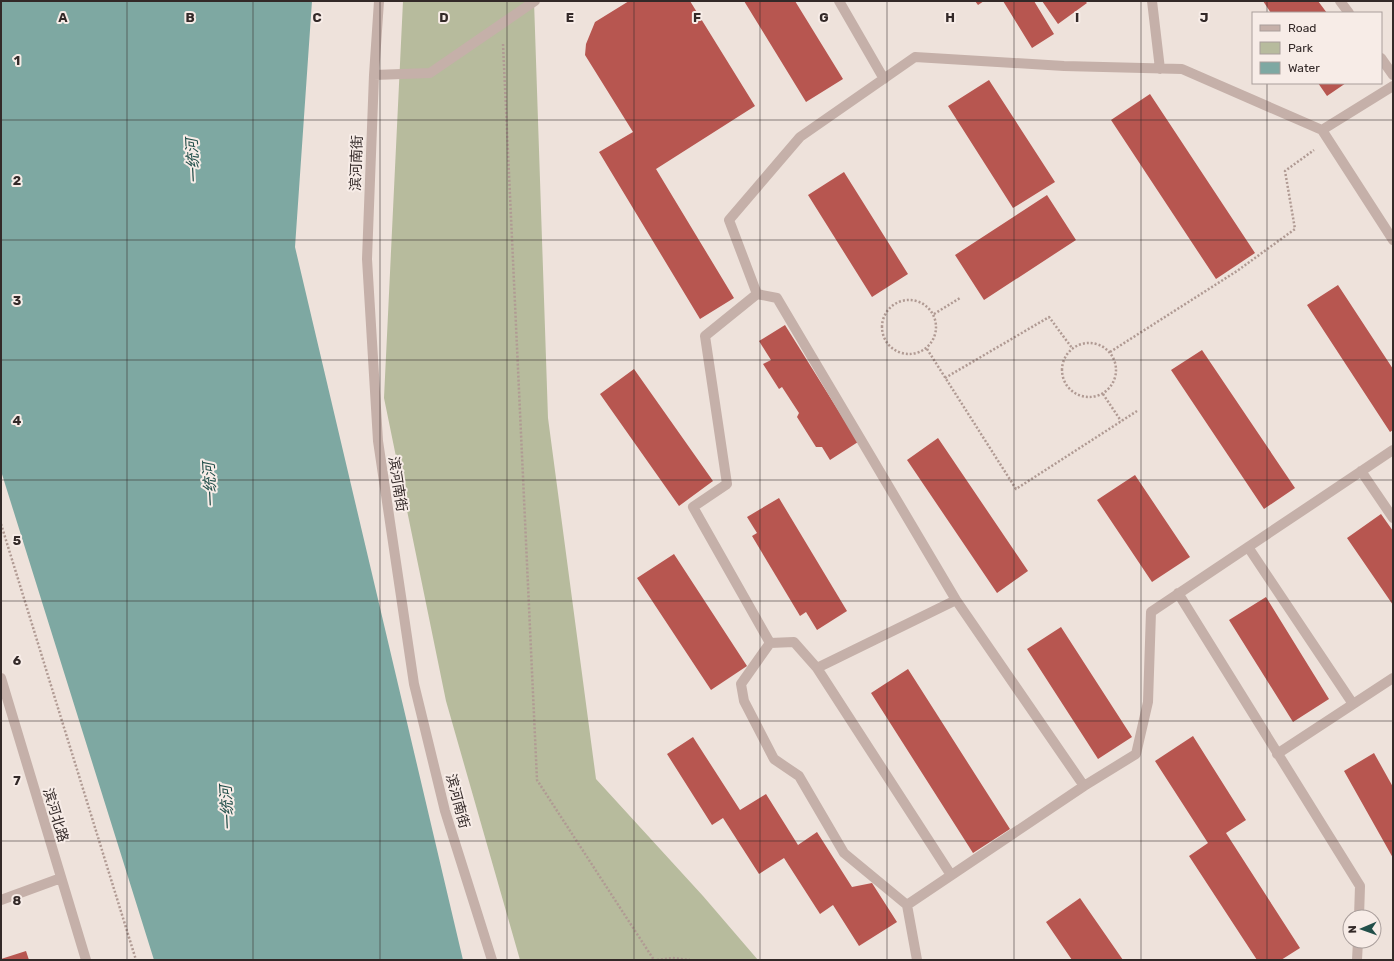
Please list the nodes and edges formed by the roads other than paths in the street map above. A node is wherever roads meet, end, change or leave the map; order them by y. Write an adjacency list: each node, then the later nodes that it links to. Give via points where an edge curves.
1 (379, 1): 9 (street, 滨河南街)
2 (535, 1): 9 (street, via 430,73)
3 (839, 1): 11 (street)
4 (1152, 1): 8 (street)
5 (1340, 1): 6 (street)
6 (1348, 12)
7 (1382, 59): 10 (street)
8 (1160, 69): 11 (street, via 915,58); 13 (street, via 1182,69)
9 (374, 75): 36 (street, 滨河南街, via 367,259 378,441 414,684 445,811)
10 (1393, 75)
11 (884, 79): 15 (street, via 800,137 730,220)
12 (1393, 86): 13 (street)
13 (1322, 130): 14 (street)
14 (1393, 240)
15 (757, 294): 21 (street, via 777,298); 22 (street, via 705,336 727,484 693,507)
16 (1393, 450): 17 (street)
17 (1361, 471): 18 (street); 19 (street)
18 (1393, 518)
19 (1248, 547): 20 (street); 26 (street)
20 (1178, 593): 27 (street); 28 (street, via 1151,612 1148,702 1136,754)
21 (956, 600): 23 (street); 28 (street)
22 (770, 643): 23 (street, via 794,642); 32 (street, via 741,684 744,701 774,759 799,776 844,853)
23 (818, 668): 29 (street)
24 (1, 678): 30 (street, 滨河北路)
25 (1393, 678): 26 (street)
26 (1353, 704): 27 (street)
27 (1277, 754): 33 (street, via 1360,886)
28 (1084, 786): 29 (street)
29 (951, 875): 32 (street)
30 (61, 878): 31 (street); 35 (street, 滨河北路)
31 (1, 900)
32 (906, 905): 37 (street)
33 (1359, 909)
34 (1358, 949): 38 (street)
35 (86, 960)
36 (492, 960)
37 (917, 960)
38 (1357, 960)

